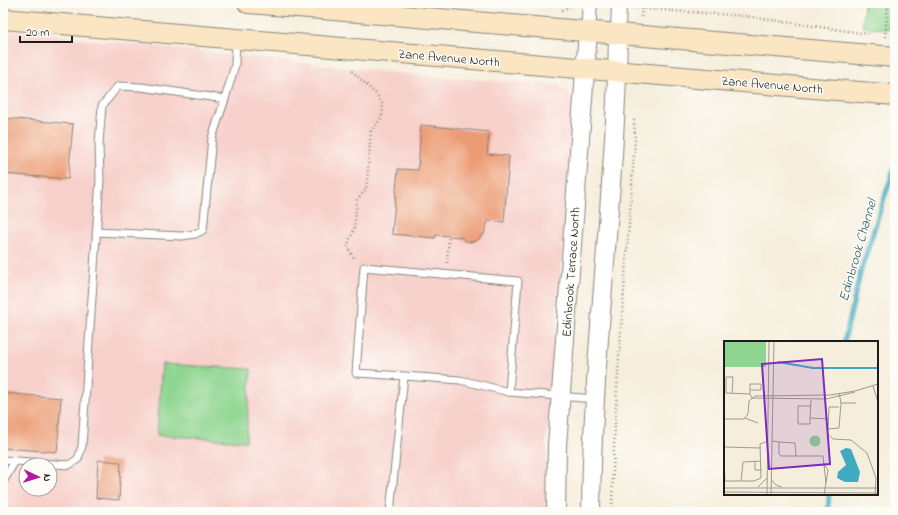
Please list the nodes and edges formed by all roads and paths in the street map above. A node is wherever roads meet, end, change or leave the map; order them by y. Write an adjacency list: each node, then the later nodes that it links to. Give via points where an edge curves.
1 (248, 3): 9 (main road)
2 (590, 3): 9 (street)
3 (619, 3): 10 (street)
4 (888, 3): 13 (path)
5 (634, 8): 6 (path)
6 (642, 8): 7 (path); 11 (path, via 745,16)
7 (642, 14)
8 (3, 18): 15 (main road, Zane Avenue North)
9 (588, 32): 10 (main road); 17 (street, Edinbrook Terrace North)
10 (618, 34): 16 (main road); 19 (street)
11 (871, 35)
12 (878, 36): 13 (path)
13 (885, 37): 14 (path)
14 (890, 37)
15 (236, 39): 17 (main road, Zane Avenue North); 21 (lane, via 234,65)
16 (895, 58)
17 (585, 68): 19 (main road, Zane Avenue North); 29 (street, Edinbrook Terrace North)
18 (352, 71): 25 (path, via 381,100 383,111 382,117 371,131 367,182 364,192 357,200 354,230 348,247 354,259)
19 (618, 71): 20 (main road, Zane Avenue North); 30 (street)
20 (895, 95)
21 (224, 99): 23 (lane, via 212,138 203,230 182,236); 23 (lane, via 118,86 102,106)
22 (633, 112): 37 (path, via 635,140 613,460)
23 (96, 232): 32 (lane, via 82,446 78,460 69,465)
24 (449, 236): 26 (path)
25 (364, 267): 26 (lane); 27 (lane, via 356,373)
26 (446, 274): 28 (lane, via 518,281)
27 (404, 376): 28 (lane, via 460,380); 34 (lane)
28 (509, 392): 29 (lane)
29 (561, 397): 30 (lane); 35 (street, Edinbrook Terrace North)
30 (595, 399): 36 (street)
31 (3, 460): 32 (lane)
32 (14, 461): 33 (lane)
33 (3, 482)
34 (390, 512)
35 (556, 512)
36 (591, 512)
37 (612, 512)

